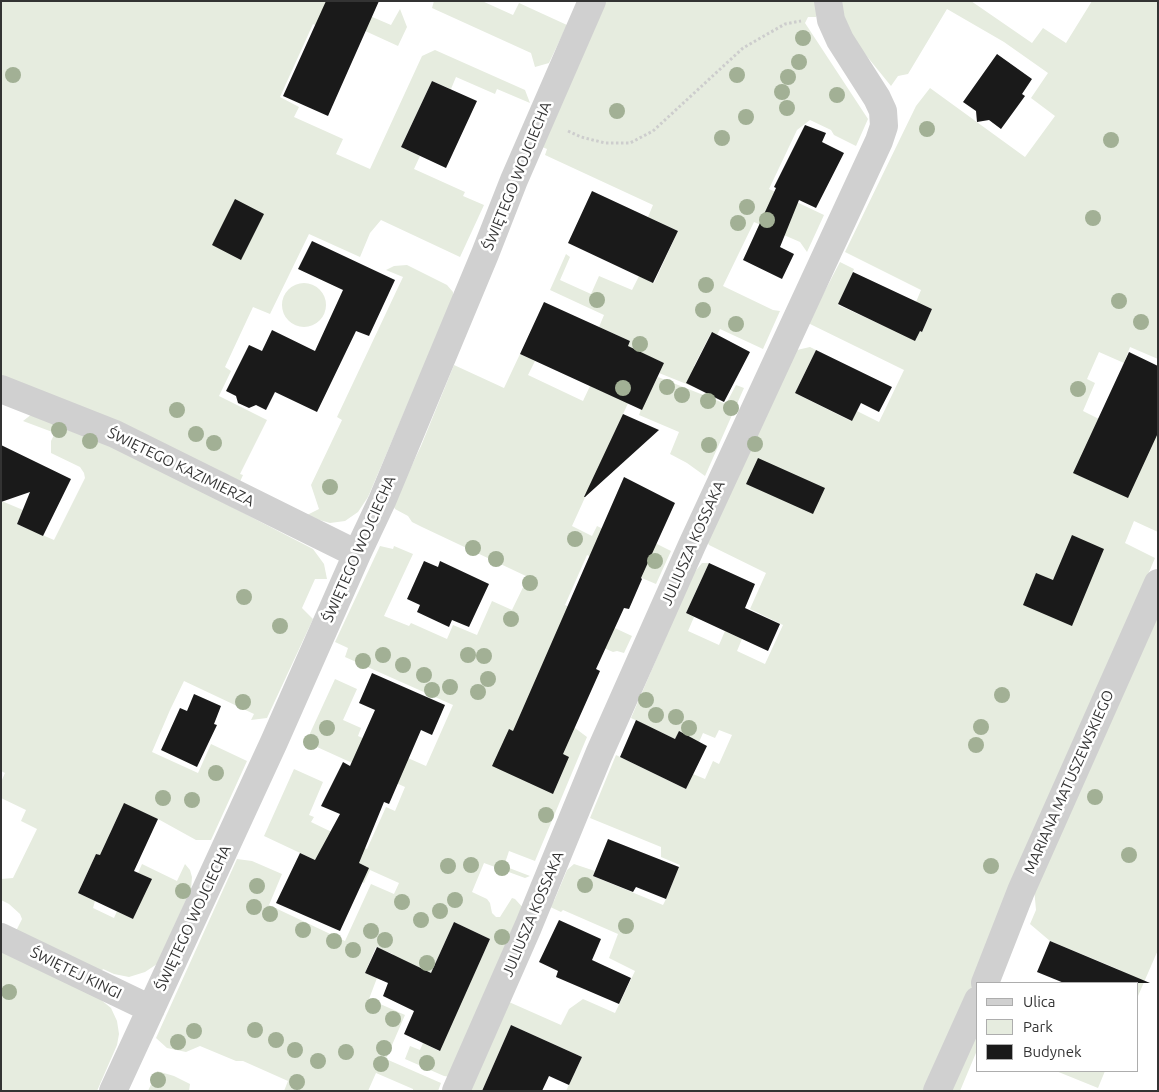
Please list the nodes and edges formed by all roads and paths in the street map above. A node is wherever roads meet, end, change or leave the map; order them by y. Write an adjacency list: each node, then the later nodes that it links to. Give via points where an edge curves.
1 (592, 1): 3 (street, ŚWIĘTEGO WOJCIECHA)
2 (829, 11): 3 (path, via 805,21 785,24 743,48 653,131 630,143 605,143 581,137); 12 (street, JULIUSZA KOSSAKA, via 840,40 883,111 884,126 879,142 599,754)
3 (540, 118): 5 (street, ŚWIĘTEGO WOJCIECHA, via 382,502)
4 (1, 389): 5 (street, ŚWIĘTEGO KAZIMIERZA, via 114,434)
5 (356, 554): 10 (street, ŚWIĘTEGO WOJCIECHA)
6 (1158, 583): 8 (street, MARIANA MATUSZEWSKIEGO, via 1021,891)
7 (1, 937): 10 (street, ŚWIĘTEJ KINGI)
8 (985, 982)
9 (976, 1004): 13 (street)
10 (151, 1009): 11 (street, ŚWIĘTEGO WOJCIECHA)
11 (113, 1091)
12 (456, 1091)
13 (937, 1091)

